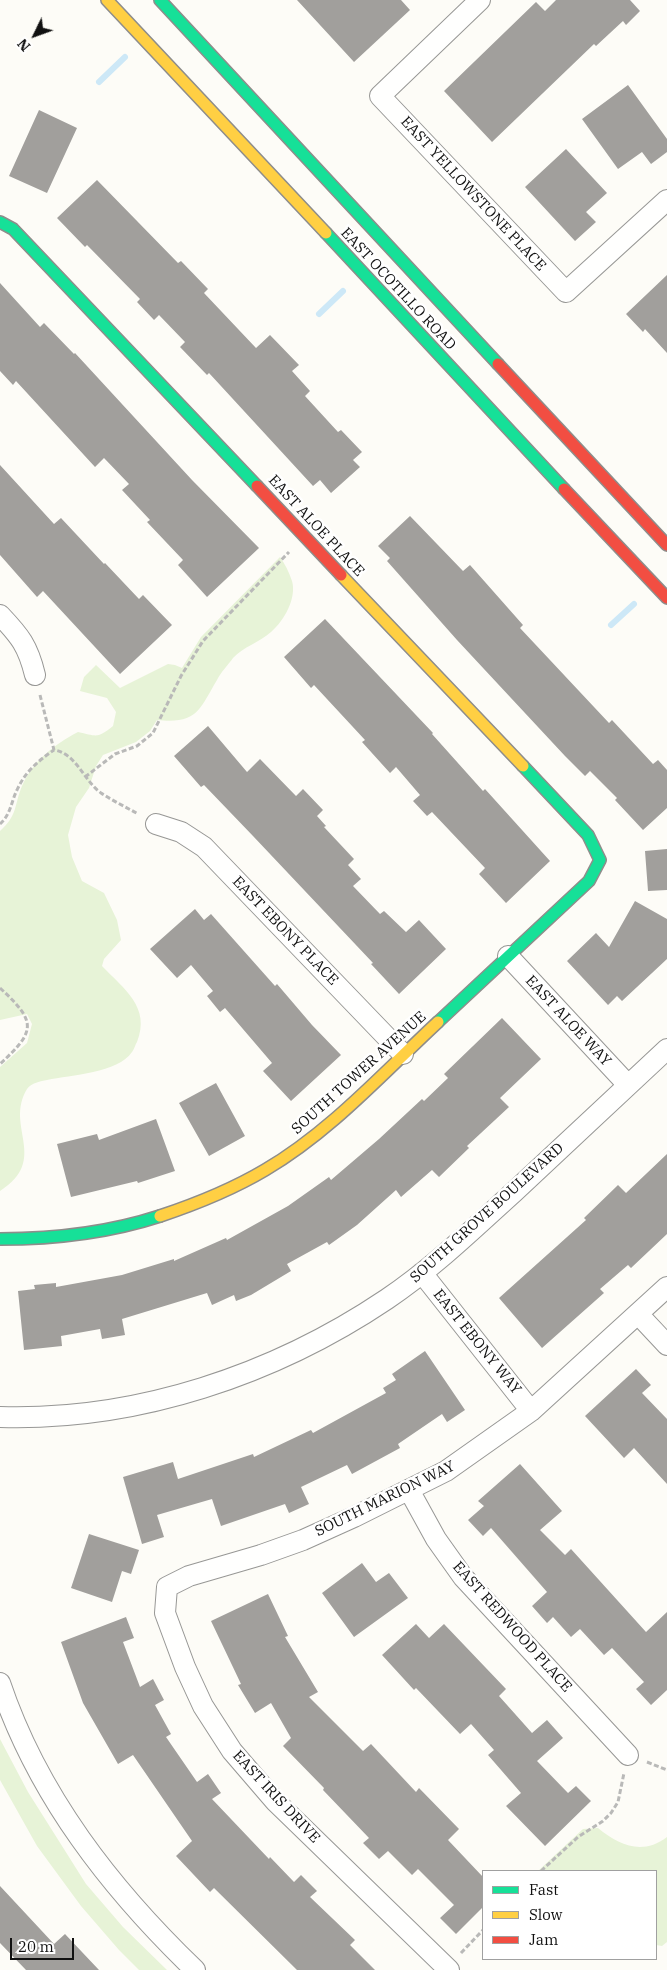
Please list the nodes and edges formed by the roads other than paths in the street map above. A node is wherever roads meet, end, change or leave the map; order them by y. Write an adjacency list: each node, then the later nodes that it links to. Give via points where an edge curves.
1 (107, 0): 7 (street, EAST OCOTILLO ROAD)
2 (160, 0): 6 (street, EAST OCOTILLO ROAD)
3 (470, 3): 4 (street, EAST YELLOWSTONE PLACE, via 380,96 566,292)
4 (667, 200)
5 (0, 222): 11 (street, EAST ALOE PLACE, via 14,229 588,835)
6 (667, 545)
7 (667, 598)
8 (0, 615): 9 (street, via 18,634 30,654)
9 (35, 675)
10 (156, 824): 14 (street, EAST EBONY PLACE, via 181,832 204,847)
11 (600, 860): 12 (street, SOUTH TOWER AVENUE, via 588,880)
12 (508, 956): 14 (street, SOUTH TOWER AVENUE); 15 (street, EAST ALOE WAY)
13 (667, 1049): 15 (street, SOUTH GROVE BOULEVARD)
14 (403, 1054): 16 (street, SOUTH TOWER AVENUE, via 301,1146 264,1170 208,1198 158,1218 108,1231 69,1238)
15 (628, 1085): 17 (street, SOUTH GROVE BOULEVARD)
16 (0, 1239)
17 (422, 1273): 21 (street, EAST EBONY WAY); 22 (street, SOUTH GROVE BOULEVARD, via 341,1328 289,1355 205,1388 100,1411 30,1418)
18 (667, 1287): 19 (street, SOUTH MARION WAY)
19 (638, 1314): 20 (street); 21 (street, SOUTH MARION WAY)
20 (667, 1345)
21 (532, 1411): 23 (street, SOUTH MARION WAY, via 446,1471)
22 (0, 1417)
23 (409, 1490): 24 (street, SOUTH MARION WAY, via 303,1540 189,1576); 26 (street, EAST REDWOOD PLACE, via 436,1539 463,1577)
24 (167, 1587): 27 (street, EAST IRIS DRIVE, via 165,1613 185,1667 203,1706 232,1751 275,1801)
25 (0, 1684): 28 (street, via 41,1775 90,1854 124,1896)
26 (628, 1755)
27 (448, 1969)
28 (196, 1970)

